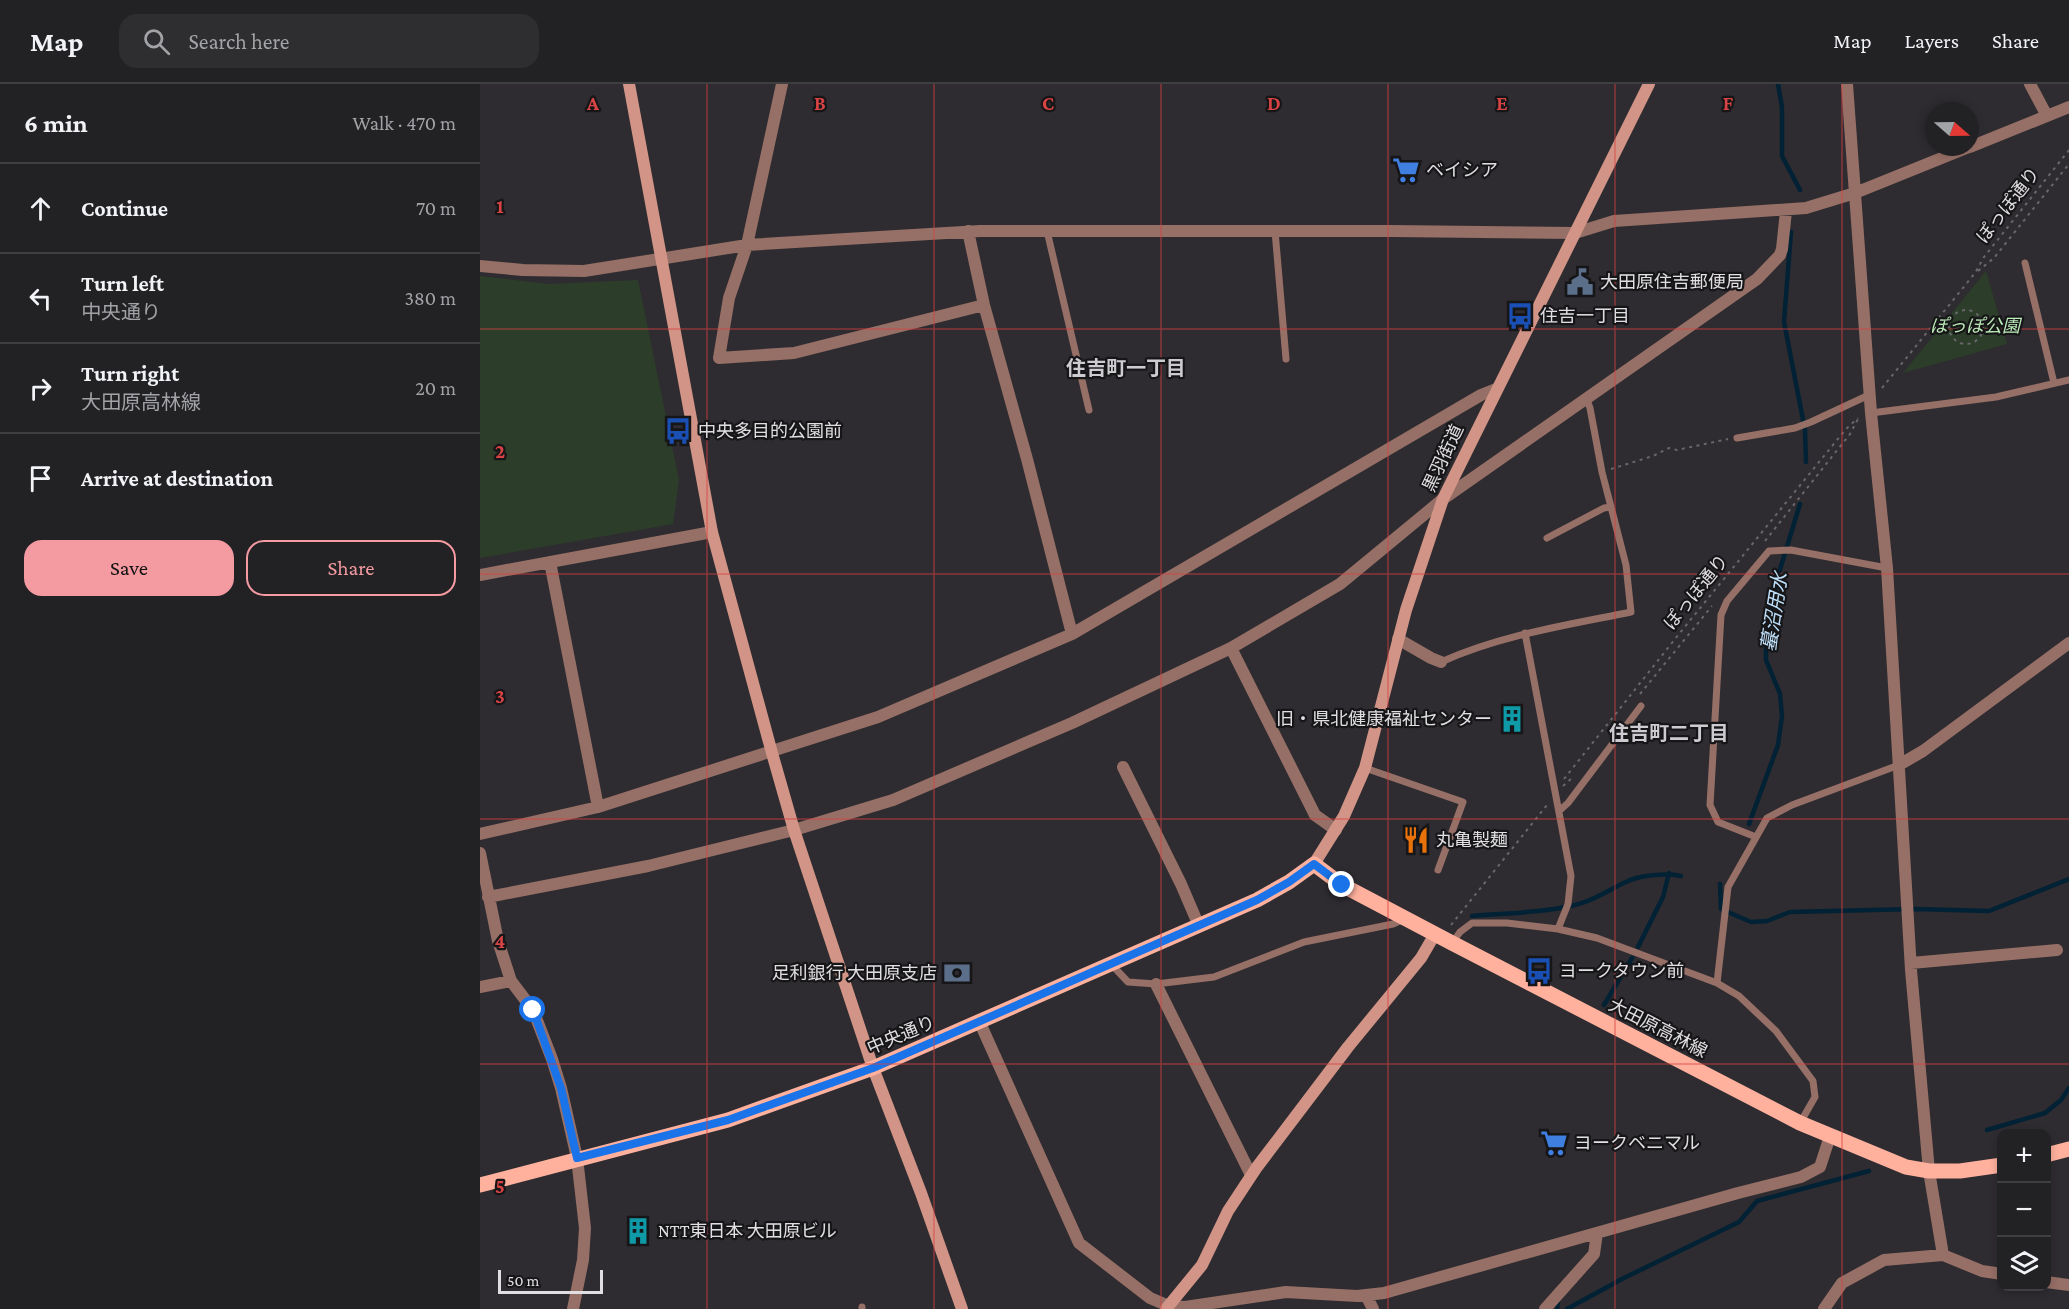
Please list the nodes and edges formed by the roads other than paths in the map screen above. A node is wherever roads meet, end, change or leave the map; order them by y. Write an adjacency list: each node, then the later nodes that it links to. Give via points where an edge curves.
1 (629, 84): 17 (street)
2 (782, 84): 16 (street)
3 (1649, 84): 15 (street, 黒羽街道)
4 (1847, 84): 10 (street)
5 (2030, 84): 7 (street)
6 (2069, 107): 7 (street)
7 (2047, 116): 8 (street)
8 (1979, 143)
9 (1948, 156): 10 (street)
10 (1855, 193): 11 (street); 25 (street)
11 (1786, 211): 15 (street, via 1614,221); 26 (street, via 1780,255 1757,279)
12 (968, 231): 13 (street); 16 (street); 20 (street)
13 (1047, 231): 14 (street); 27 (lane)
14 (1275, 231): 15 (street); 21 (lane)
15 (1575, 233): 24 (street, 黒羽街道)
16 (747, 245): 17 (street); 20 (street, via 729,298 719,358 794,353)
17 (661, 260): 19 (street, via 584,271); 32 (street)
18 (2025, 263): 23 (lane)
19 (480, 266)
20 (984, 305): 38 (street)
21 (1286, 359)
22 (2069, 380): 23 (lane)
23 (2054, 383): 28 (lane, via 1996,397)
24 (1497, 389): 30 (street, 黒羽街道); 38 (street)
25 (1875, 392): 28 (street); 29 (lane, via 1795,428)
26 (1587, 399): 30 (street); 31 (lane)
27 (1089, 410)
28 (1865, 415): 35 (street)
29 (1737, 438)
30 (1443, 500): 39 (street, 黒羽街道); 41 (street, via 1340,584)
31 (1611, 507): 33 (lane); 37 (lane, via 1626,566 1631,612)
32 (712, 531): 34 (street); 44 (street)
33 (1547, 538)
34 (550, 562): 36 (street); 48 (street)
35 (1887, 568): 45 (street); 53 (lane, via 1791,549 1769,551 1727,601 1721,615 1710,805 1718,822)
36 (480, 575)
37 (1525, 633): 42 (lane); 49 (lane)
38 (1072, 634): 44 (street, via 878,717)
39 (1398, 639): 42 (street); 47 (street, 黒羽街道)
40 (2069, 643): 45 (street)
41 (1231, 648): 50 (street, via 1072,723 893,800); 51 (street, via 1315,815)
42 (1441, 662)
43 (1641, 706): 49 (lane)
44 (772, 753): 48 (street); 50 (street)
45 (1899, 765): 53 (lane, via 1792,805 1767,818); 63 (street)
46 (1123, 767): 59 (street)
47 (1365, 768): 51 (street, 黒羽街道); 56 (lane, via 1463,802)
48 (598, 807): 52 (street)
49 (1559, 811): 60 (lane, via 1571,876 1568,904)
50 (794, 830): 57 (street, via 648,866); 70 (street)
51 (1336, 830): 55 (street, 黒羽街道)
52 (480, 834)
53 (1756, 837): 66 (lane, via 1728,887)
54 (480, 853): 57 (street)
55 (1314, 864): 58 (main road, 大田原高林線, via 1342,885); 59 (main road, 中央通り, via 1257,900)
56 (1438, 870)
57 (488, 897): 65 (street)
58 (1406, 918): 61 (main road, 大田原高林線); 67 (lane, via 1304,942 1214,977)
59 (1199, 926): 64 (main road, 中央通り)
60 (1558, 929): 61 (lane, via 1472,923 1460,932); 66 (lane, via 1597,939)
61 (1445, 935): 71 (main road, 大田原高林線); 78 (street, via 1420,958 1347,1047)
62 (2057, 950): 63 (street)
63 (1911, 963): 77 (street)
64 (1112, 964): 67 (lane, via 1128,982); 69 (main road, 中央通り)
65 (511, 981): 68 (street); 75 (street, via 533,1010 552,1059)
66 (1717, 983): 71 (lane, via 1739,996 1776,1031 1813,1081 1815,1097)
67 (1156, 984): 78 (street)
68 (480, 987)
69 (980, 1023): 70 (main road, 中央通り); 86 (street, via 1079,1243)
70 (873, 1068): 75 (main road, 中央通り, via 728,1120); 88 (street)
71 (1800, 1123): 72 (main road, 大田原高林線)
72 (1830, 1136): 77 (main road, 大田原高林線, via 1906,1167); 80 (street, via 1820,1167 1802,1177)
73 (2069, 1149): 74 (main road)
74 (2051, 1154)
75 (577, 1158): 79 (main road, 中央通り); 87 (street, via 585,1228)
76 (1997, 1166): 77 (main road, 大田原高林線)
77 (1929, 1172): 81 (street)
78 (1251, 1175): 86 (street, via 1202,1265)
79 (480, 1185)
80 (1598, 1233): 85 (street); 90 (street, via 1594,1254)
81 (1943, 1255): 82 (street); 91 (street, via 1884,1260 1842,1283)
82 (1997, 1273)
83 (2051, 1283): 84 (street)
84 (2069, 1285)
85 (1366, 1295): 86 (street, via 1286,1292); 89 (street)
86 (1167, 1308)
87 (573, 1309)
88 (962, 1309)
89 (1373, 1309)
90 (1545, 1309)
91 (1824, 1309)

